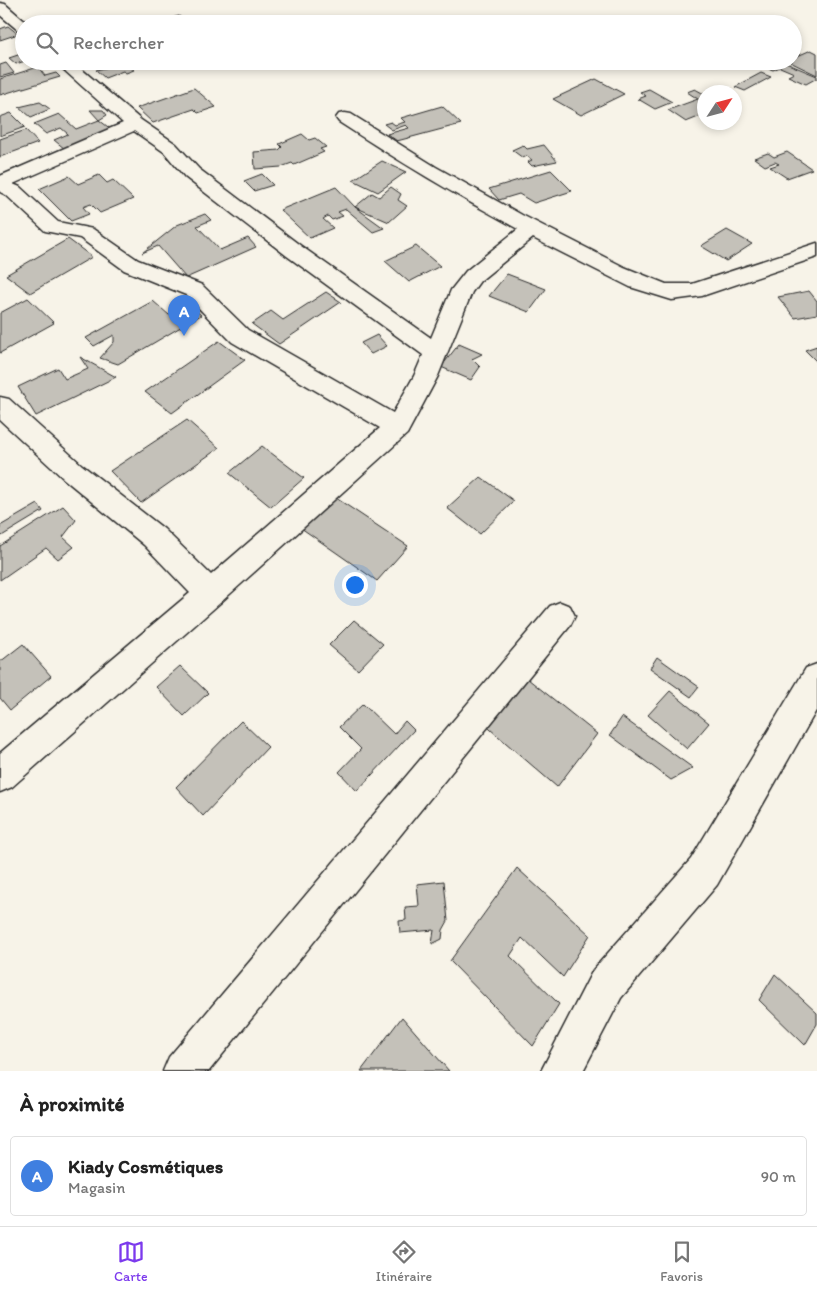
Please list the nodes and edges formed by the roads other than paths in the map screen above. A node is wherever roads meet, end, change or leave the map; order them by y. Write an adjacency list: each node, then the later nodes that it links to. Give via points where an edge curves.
1 (0, 7): 2 (street)
2 (15, 20)
3 (72, 70): 5 (street)
4 (346, 118): 7 (street, via 401,154)
5 (135, 124): 6 (street); 9 (street, via 170,148 192,173)
6 (0, 184): 11 (street, via 13,191 52,227 86,233 131,265 194,290 240,336)
7 (531, 229): 8 (street, via 634,280 678,293 694,291); 9 (street, via 474,276 462,290)
8 (817, 250)
9 (436, 352): 11 (street)
10 (0, 406): 12 (street, via 73,472 154,537)
11 (398, 427): 12 (street)
12 (210, 594): 15 (street)
13 (560, 616): 16 (street)
14 (817, 679): 17 (street, via 704,872 607,984)
15 (0, 774)
16 (183, 1071)
17 (561, 1071)

